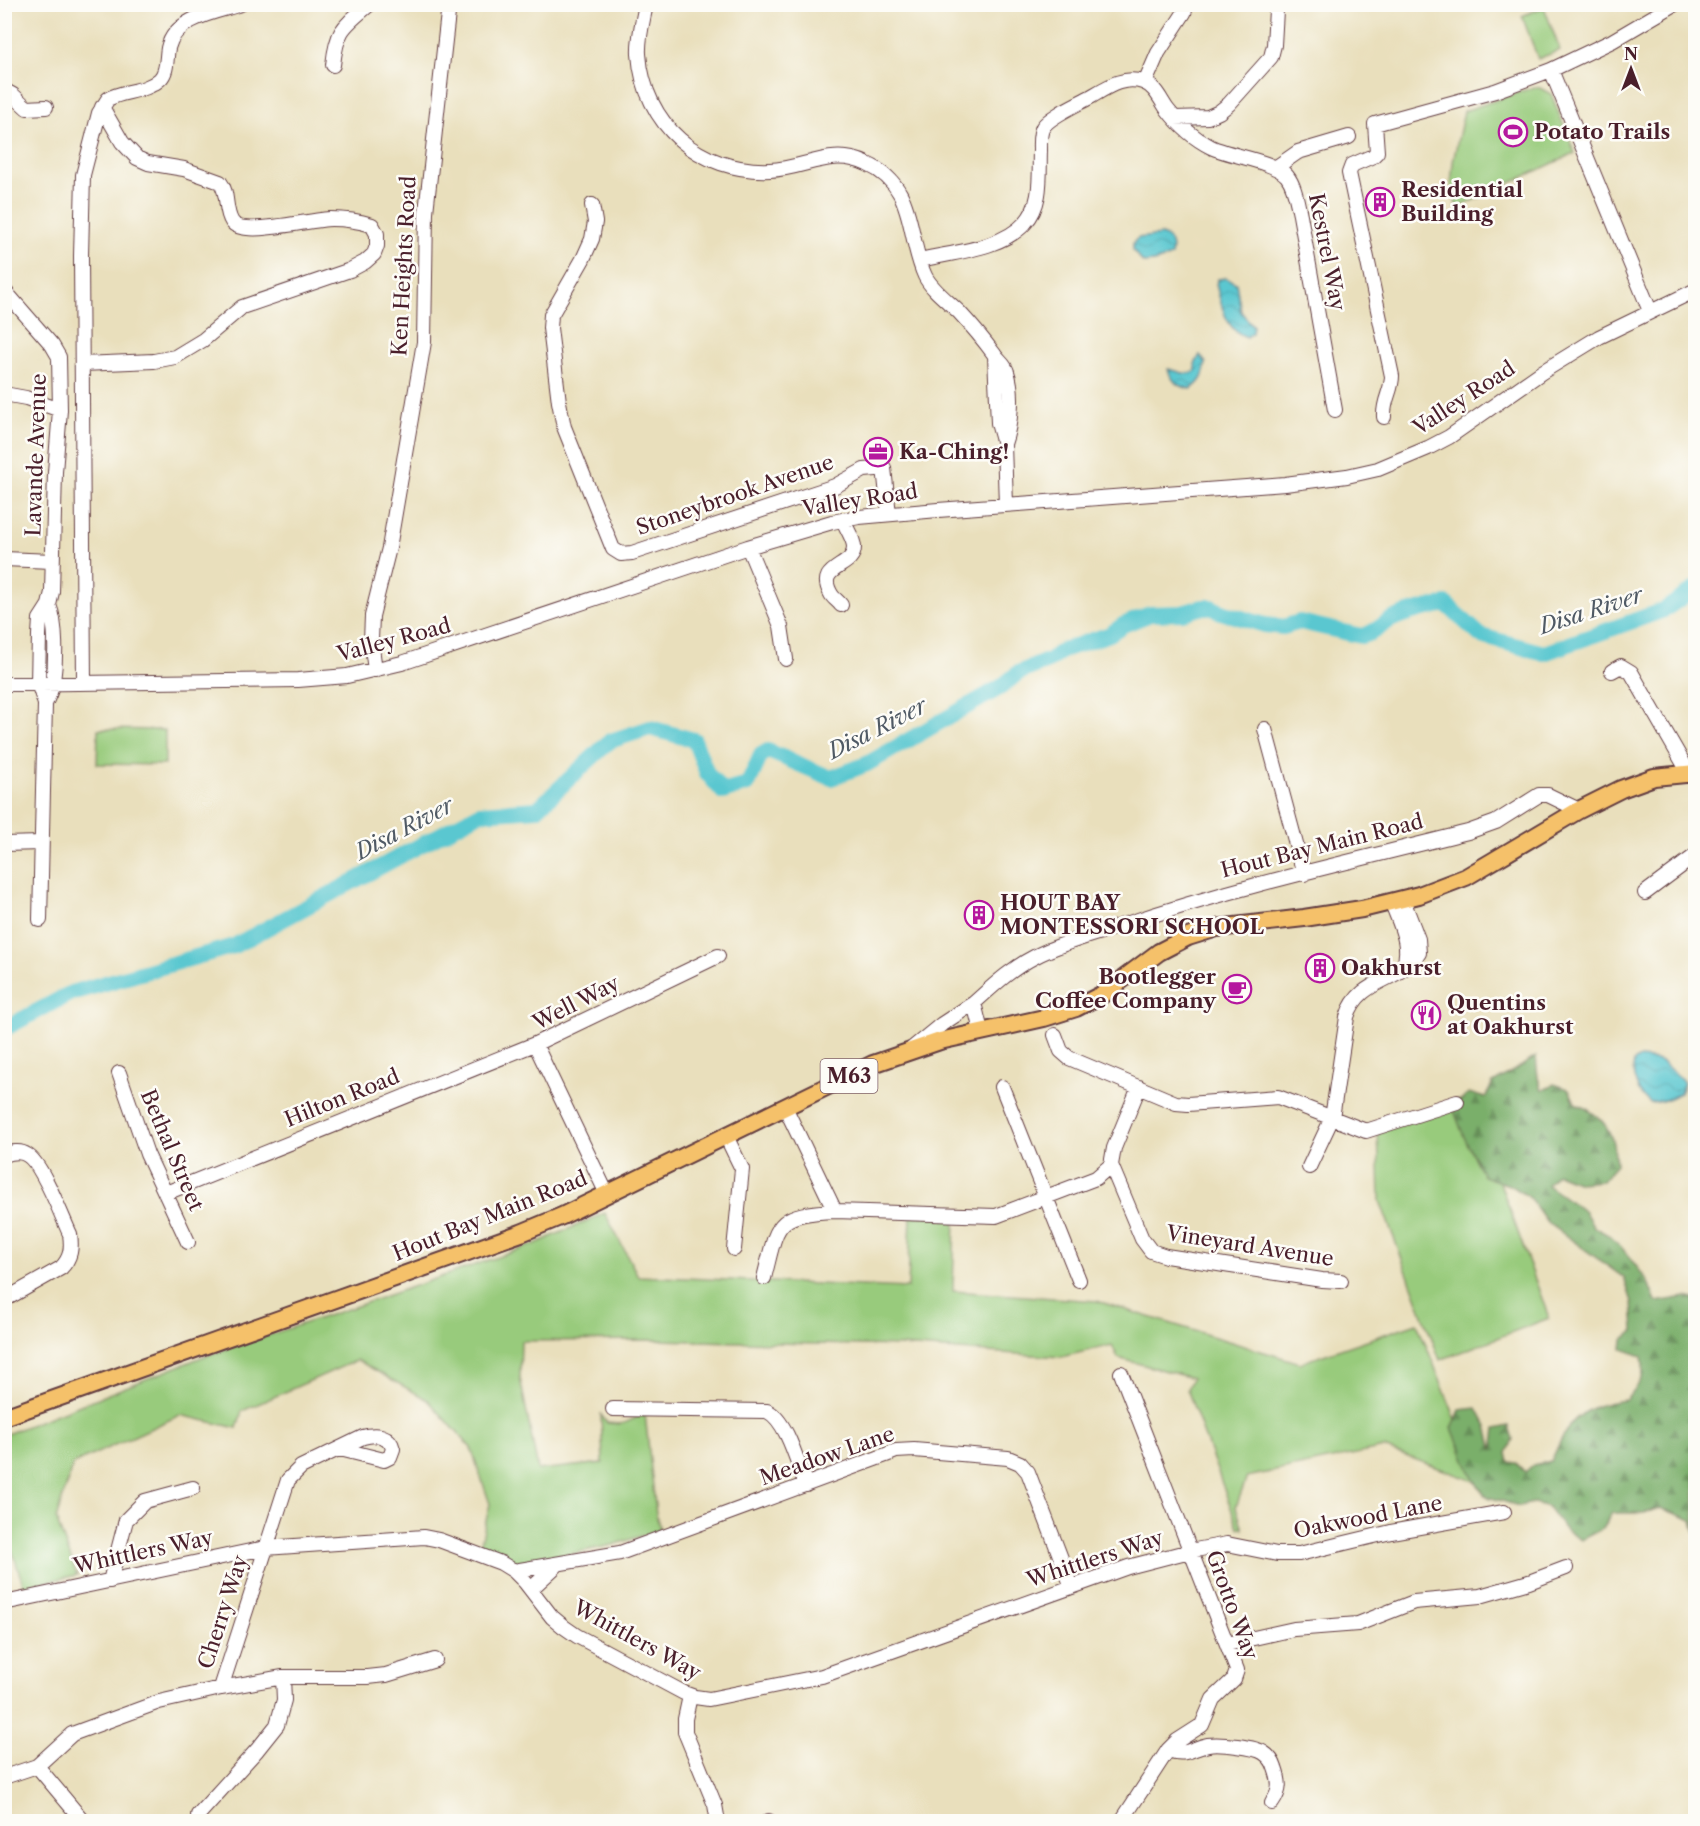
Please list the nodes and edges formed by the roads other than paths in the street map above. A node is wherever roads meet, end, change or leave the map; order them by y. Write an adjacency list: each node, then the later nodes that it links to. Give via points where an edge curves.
1 (242, 4): 13 (street, via 188,21 169,42 165,72 158,80 146,88 113,96)
2 (370, 4): 8 (street, via 342,29 335,42)
3 (449, 4): 38 (street, Ken Heights Road, via 427,203 424,342 393,527 372,616)
4 (646, 4): 18 (street, via 639,48 642,77 656,110 679,139 706,158 740,168 780,169 835,157 870,165 893,182 904,199)
5 (1187, 4): 10 (street)
6 (1279, 4): 14 (street, via 1273,52 1260,71 1220,112 1208,117)
7 (1675, 4): 9 (street, via 1612,41)
8 (333, 65)
9 (1551, 70): 21 (street); 26 (street, via 1496,91 1377,123 1376,154 1352,165 1349,173 1392,375 1383,406)
10 (1145, 83): 14 (street); 18 (street, via 1116,83 1045,125 1041,134 1037,203 1033,215 1016,233 996,243)
11 (4, 90): 12 (street, via 27,108)
12 (46, 107)
13 (102, 107): 22 (street, via 82,181); 22 (street, via 122,142 137,158 220,182 230,218 237,226 247,229 312,220 348,220 372,225 377,242 374,254 358,266 242,307 203,340 175,357)
14 (1175, 118): 16 (street, via 1203,144)
15 (1348, 137): 16 (street, via 1298,152)
16 (1275, 168): 25 (street, Kestrel Way, via 1287,176 1294,190)
17 (592, 205): 28 (street, Stoneybrook Avenue, via 592,239 551,315 550,328 564,427 612,549 621,554 632,553 825,489 864,470 876,469)
18 (920, 260): 27 (street, via 929,281 995,356 998,423 1005,446)
19 (4, 290): 24 (street, Lavande Avenue, via 56,351 60,364)
20 (1695, 290): 21 (street, Valley Road)
21 (1650, 311): 27 (street, Valley Road, via 1575,351 1449,437 1378,469 1285,484)
22 (82, 364): 42 (street)
23 (4, 394): 24 (street)
24 (60, 410): 32 (street, Lavande Avenue)
25 (1335, 410)
26 (1384, 417)
27 (1006, 505): 28 (street, Valley Road)
28 (885, 515): 29 (street, Valley Road)
29 (843, 520): 30 (street, Valley Road); 34 (street, via 854,551 827,578 831,594)
30 (748, 547): 37 (street, via 781,626); 38 (street, Valley Road)
31 (4, 559): 32 (street)
32 (52, 561): 33 (street, Lavande Avenue)
33 (49, 605): 35 (street, Lavande Avenue, via 54,619); 36 (street, Lavande Avenue, via 40,619)
34 (841, 605)
35 (54, 649): 36 (street); 41 (street, Lavande Avenue)
36 (39, 653): 40 (street, Lavande Avenue)
37 (786, 659)
38 (375, 670): 42 (street, Valley Road, via 298,680)
39 (1612, 671): 46 (street, via 1621,666 1631,672)
40 (38, 683): 41 (street, Valley Road); 43 (street, Valley Road); 44 (street)
41 (53, 683): 42 (street, Valley Road); 44 (street)
42 (84, 683)
43 (4, 684)
44 (45, 704): 48 (street)
45 (1266, 729): 51 (street)
46 (1692, 773): 47 (main road, Hout Bay Main Road / M63, via 1632,784)
47 (1579, 810): 51 (street, Hout Bay Main Road, via 1548,795 1539,795 1479,829); 53 (main road, Hout Bay Main Road / M63, via 1466,877)
48 (41, 843): 49 (street); 54 (street)
49 (4, 844)
50 (1695, 855): 52 (street)
51 (1304, 874): 56 (street, Hout Bay Main Road, via 1148,917 1045,952 1000,979)
52 (1645, 893)
53 (1397, 902): 57 (main road, Hout Bay Main Road / M63, via 1194,934 1172,944 1076,1008); 66 (street, via 1408,953 1402,969 1360,993 1349,1010)
54 (40, 920)
55 (718, 956): 59 (street, Well Way)
56 (974, 1003): 57 (street); 60 (street, Hout Bay Main Road)
57 (981, 1031): 60 (main road, Hout Bay Main Road / M63)
58 (1055, 1035): 63 (street, via 1061,1051 1069,1058)
59 (535, 1044): 71 (street, Hilton Road); 72 (street, Well Way)
60 (909, 1051): 65 (main road, Hout Bay Main Road / M63)
61 (119, 1073): 71 (street, Bethal Street, via 140,1137)
62 (1002, 1087): 73 (street)
63 (1139, 1087): 66 (street, via 1182,1104 1278,1097); 69 (street, via 1114,1148)
64 (1457, 1102): 66 (street, via 1368,1131)
65 (785, 1107): 67 (main road, Hout Bay Main Road / M63); 74 (street)
66 (1332, 1118): 70 (street)
67 (726, 1136): 72 (main road, Hout Bay Main Road / M63); 76 (street, via 742,1169)
68 (4, 1155): 80 (street, via 25,1153 36,1162 70,1234 71,1247 68,1262 61,1268)
69 (1111, 1166): 73 (street, via 1096,1178); 79 (street, Vineyard Avenue, via 1142,1239 1151,1251 1273,1274)
70 (1310, 1167)
71 (166, 1192): 75 (street, Bethal Street)
72 (607, 1194): 83 (main road, Hout Bay Main Road / M63, via 521,1233)
73 (1046, 1198): 74 (street, via 996,1216); 78 (street)
74 (835, 1211): 77 (street, via 802,1214 782,1223)
75 (188, 1242)
76 (734, 1249)
77 (764, 1278)
78 (1079, 1280)
79 (1341, 1281)
80 (4, 1300)
81 (1121, 1373): 89 (street, Grotto Way)
82 (613, 1409): 85 (street, via 767,1412 782,1426)
83 (4, 1417)
84 (340, 1449): 88 (street, Cherry Way, via 301,1467 291,1476)
85 (806, 1485): 90 (street, Meadow Lane, via 627,1551); 94 (street, Meadow Lane, via 902,1450 1015,1461 1028,1472)
86 (193, 1488): 93 (street, via 145,1502 126,1520)
87 (1504, 1512): 89 (street, Oakwood Lane, via 1391,1532 1299,1554 1223,1545)
88 (265, 1548): 92 (street, Whittlers Way, via 424,1537); 93 (street, Whittlers Way); 100 (street, Cherry Way)
89 (1191, 1555): 94 (street, Whittlers Way, via 1128,1567); 97 (street, Grotto Way)
90 (556, 1565): 92 (street, Meadow Lane); 95 (street)
91 (1566, 1568): 97 (street, via 1480,1596 1414,1602 1358,1624 1294,1629)
92 (514, 1571): 95 (street, Whittlers Way)
93 (110, 1581): 96 (street, Whittlers Way)
94 (1072, 1587): 101 (street, Whittlers Way, via 822,1676 720,1698)
95 (531, 1589): 101 (street, Whittlers Way, via 557,1623)
96 (4, 1603)
97 (1227, 1644): 102 (street, Grotto Way, via 1237,1670 1234,1679 1213,1699 1202,1725)
98 (435, 1659): 99 (street, via 376,1676)
99 (283, 1677): 100 (street); 106 (street, via 284,1700 277,1725)
100 (221, 1688): 103 (street, via 159,1702 72,1734)
101 (690, 1696): 108 (street, via 685,1732)
102 (1167, 1750): 105 (street, via 1183,1754 1207,1745 1220,1745 1262,1751 1272,1760 1280,1783); 109 (street, Grotto Way)
103 (37, 1766): 104 (street); 107 (street)
104 (4, 1777)
105 (1272, 1803)
106 (198, 1815)
107 (84, 1821)
108 (718, 1821)
109 (1121, 1821)

